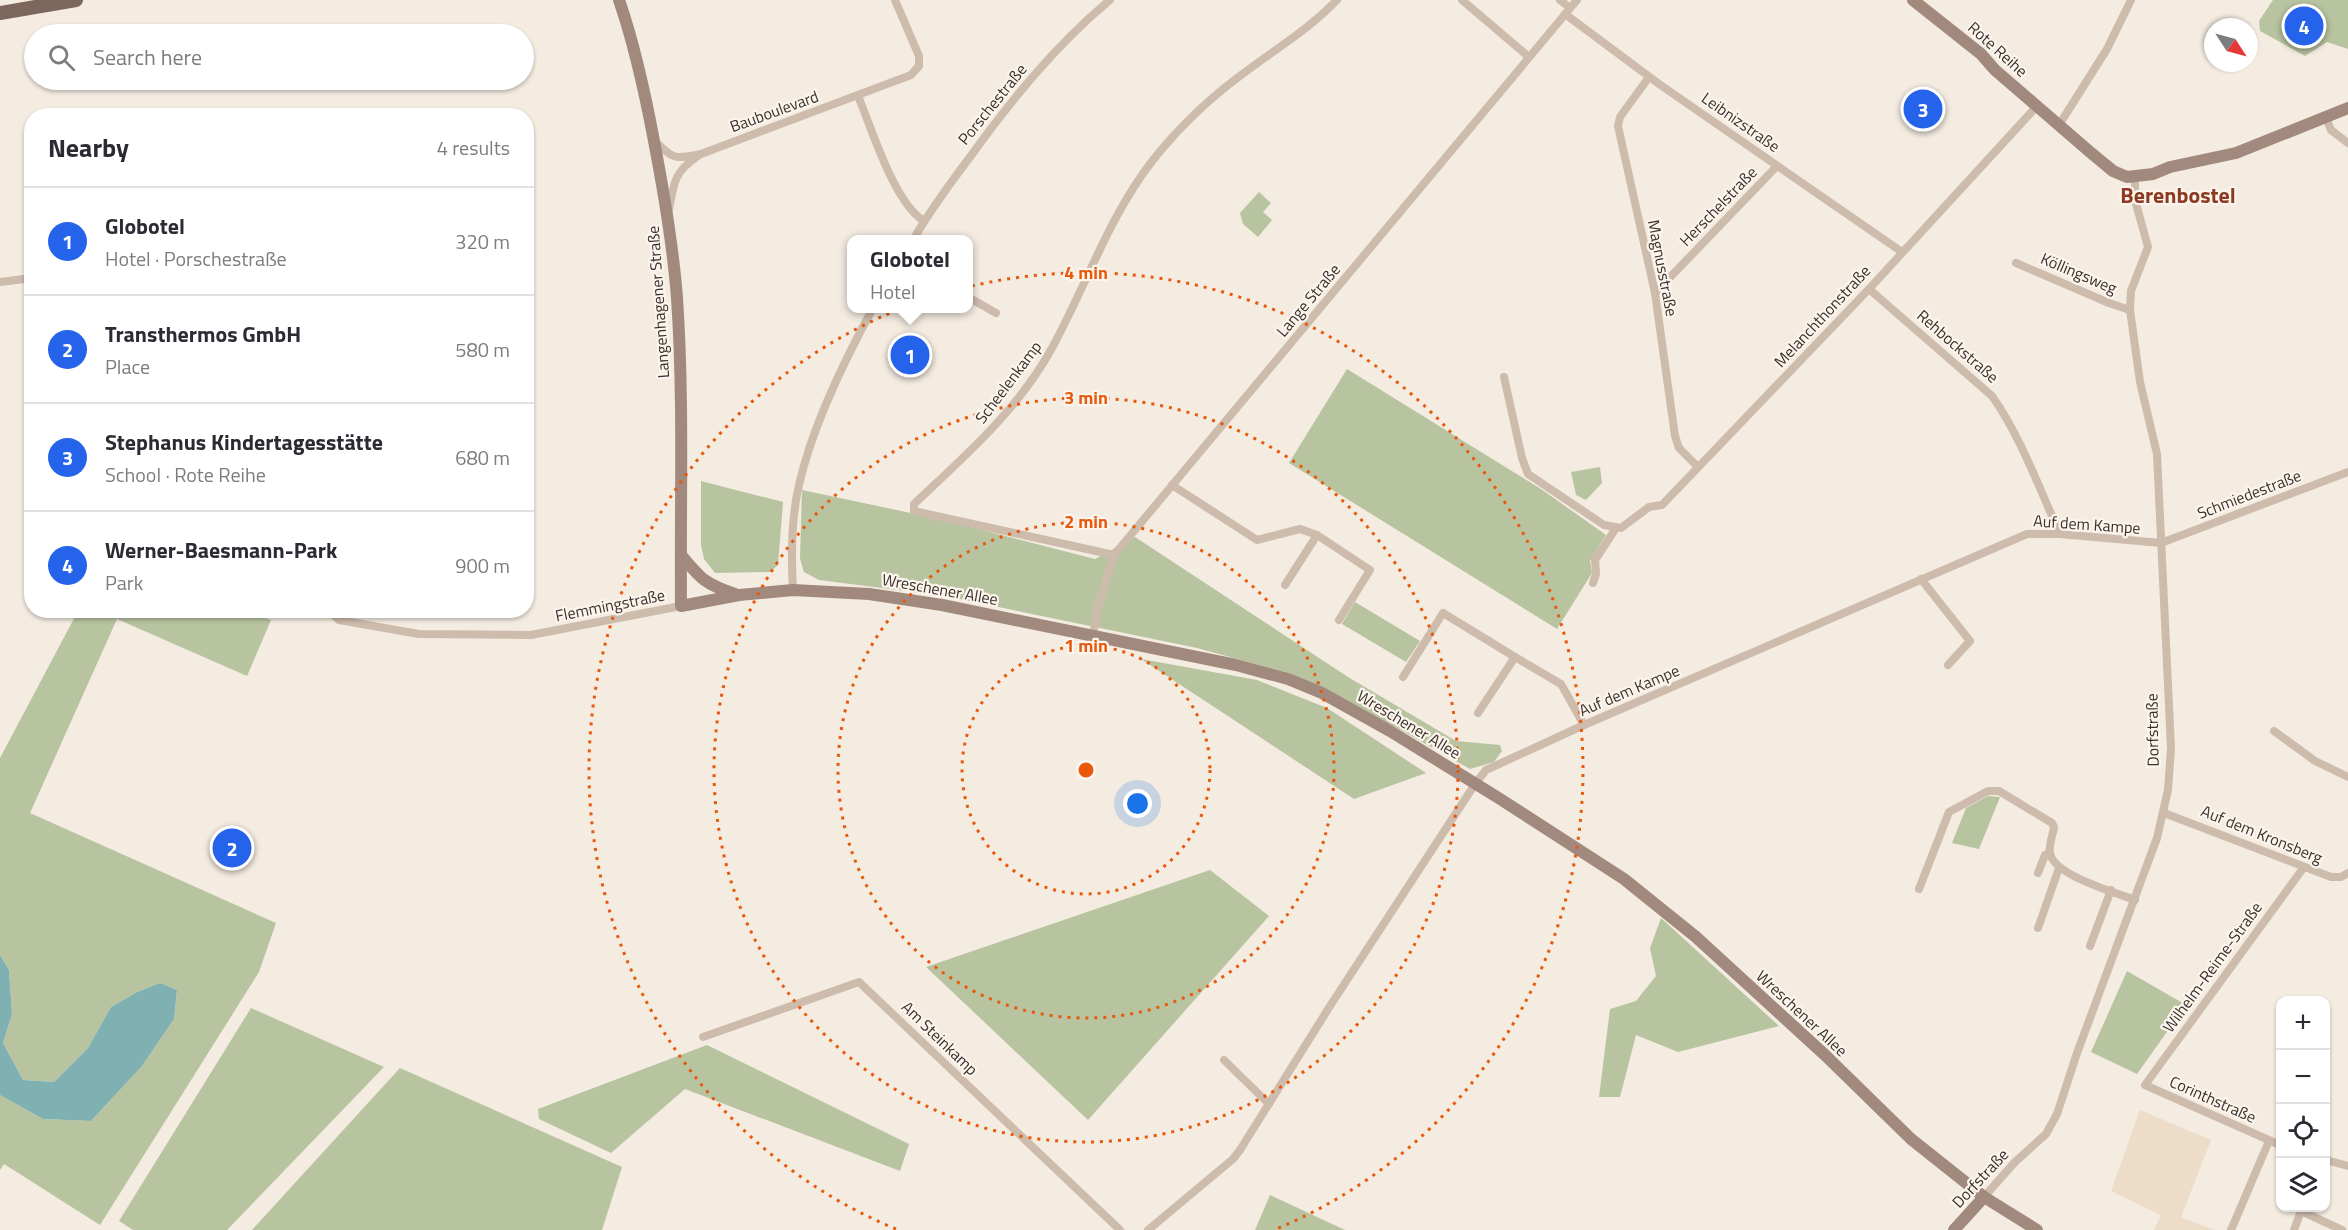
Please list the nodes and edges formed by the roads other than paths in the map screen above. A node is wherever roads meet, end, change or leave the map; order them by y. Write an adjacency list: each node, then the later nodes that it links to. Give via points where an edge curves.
1 (76, 0): 12 (main road)
2 (619, 0): 20 (street, Langenhagener Straße)
3 (895, 0): 15 (street, Bauboulevard, via 919,56 919,66 911,75)
4 (1110, 0): 26 (street, Porschestraße, via 1063,44 1016,97)
5 (1337, 0): 47 (street, Scheelenkamp, via 1299,36 1235,79 1184,125 1154,160 1118,215 1036,374 998,423 914,504 914,511)
6 (1462, 0): 13 (street)
7 (1560, 0): 11 (street, Leibnizstraße)
8 (1577, 0): 11 (street, Lange Straße)
9 (1913, 0): 16 (street, Rote Reihe, via 1981,54)
10 (2131, 0): 19 (street)
11 (1567, 11): 13 (street, Lange Straße); 14 (street, Leibnizstraße)
12 (0, 13)
13 (1529, 57): 41 (street, Lange Straße)
14 (1649, 77): 23 (street, Leibnizstraße); 33 (street, Magnusstraße, via 1620,117 1618,126)
15 (858, 96): 22 (street, Bauboulevard); 26 (street, via 898,191)
16 (2037, 106): 19 (street, Rote Reihe); 28 (street, Melanchthonstraße)
17 (2348, 108): 18 (street)
18 (2326, 118): 21 (street, via 2331,130); 24 (street, via 2236,153)
19 (2059, 125): 24 (street, Rote Reihe, via 2113,171)
20 (654, 141): 22 (street, Bauboulevard, via 670,156); 25 (street, Langenhagener Straße)
21 (2348, 143)
22 (701, 154): 25 (street, Bauboulevard, via 676,176)
23 (1777, 166): 28 (street, Leibnizstraße); 33 (street, Herschelstraße)
24 (2135, 177): 35 (street, Dorfstraße, via 2135,200 2148,248 2131,291)
25 (668, 219): 46 (street, Langenhagener Straße, via 680,371)
26 (924, 221): 27 (street, Porschestraße)
27 (916, 235)
28 (1902, 252): 32 (street, Melanchthonstraße)
29 (2016, 263): 35 (street, Köllingsweg)
30 (24, 279): 31 (street)
31 (0, 282)
32 (1869, 289): 39 (street, Melanchthonstraße); 43 (street, Rehbockstraße, via 1992,396)
33 (1655, 293): 39 (street, Magnusstraße, via 1675,435 1679,448)
34 (973, 299): 37 (street)
35 (2130, 310): 45 (street, Dorfstraße, via 2140,382 2157,454)
36 (871, 313): 51 (street, via 808,453 793,524)
37 (996, 313)
38 (1504, 377): 42 (street, via 1528,474 1604,525)
39 (1698, 467): 42 (street, Melanchthonstraße, via 1662,505 1649,507 1627,526)
40 (2348, 472): 45 (street, Schmiedestraße)
41 (1172, 485): 44 (street, via 1257,540 1300,529); 47 (street, Lange Straße)
42 (1616, 528): 49 (street, Melanchthonstraße, via 1594,560)
43 (2060, 534): 45 (street, Auf dem Kampe); 48 (street, Auf dem Kampe, via 2027,534)
44 (1317, 535): 50 (street); 55 (street, via 1370,570)
45 (2161, 543): 65 (street, Dorfstraße, via 2170,748)
46 (681, 555): 52 (street, via 708,584); 53 (street, Langenhagener Straße)
47 (1114, 555): 56 (street, Lange Straße)
48 (1921, 579): 58 (street, via 1970,641); 61 (street, Auf dem Kampe)
49 (1593, 582)
50 (1285, 585)
51 (794, 590): 52 (street, Wreschener Allee); 56 (street, Wreschener Allee, via 869,594)
52 (739, 595): 53 (street, Wreschener Allee)
53 (681, 606): 54 (street, Flemmingstraße, via 531,635 419,634)
54 (336, 618)
55 (1339, 620)
56 (1093, 635): 64 (street, Wreschener Allee, via 1288,679 1351,708)
57 (1515, 657): 59 (street, via 1443,613); 60 (street); 61 (street, via 1561,684)
58 (1948, 665)
59 (1403, 677)
60 (1478, 712)
61 (1584, 725): 64 (street, Auf dem Kampe, via 1486,770)
62 (2274, 731): 63 (street)
63 (2348, 777)
64 (1475, 784): 79 (street, Auf dem Kampe); 84 (street, Wreschener Allee, via 1624,879 1696,937 1911,1139)
65 (2164, 813): 67 (street, Auf dem Kronsberg); 73 (street, Dorfstraße)
66 (2050, 853): 68 (street); 69 (street, via 2045,855); 71 (street, via 2052,823 2008,794 1988,790 1949,812)
67 (2304, 867): 70 (street, Auf dem Kronsberg, via 2331,878); 78 (street, Wilhelm-Reime-Straße)
68 (2059, 868): 72 (street); 74 (street)
69 (2038, 873)
70 (2348, 873)
71 (1919, 889)
72 (2111, 890): 73 (street); 75 (street)
73 (2135, 900): 84 (street, Dorfstraße, via 2057,1114 2046,1134)
74 (2038, 928)
75 (2090, 946)
76 (703, 1037): 87 (street, Am Steinkamp, via 859,982)
77 (1224, 1060): 79 (street)
78 (2145, 1084): 80 (street, Corinthstraße)
79 (1269, 1104): 88 (street, Auf dem Kampe, via 1233,1159)
80 (2269, 1141): 81 (street, Corinthstraße); 91 (street, Corinthstraße)
81 (2276, 1144)
82 (2330, 1161): 83 (street)
83 (2348, 1166)
84 (1984, 1197): 89 (street, Dorfstraße); 90 (street, Wreschener Allee)
85 (2301, 1212): 92 (street)
86 (2306, 1212): 93 (street)
87 (1120, 1230)
88 (1148, 1230)
89 (1954, 1230)
90 (2037, 1230)
91 (2231, 1230)
92 (2294, 1230)
93 (2342, 1230)

